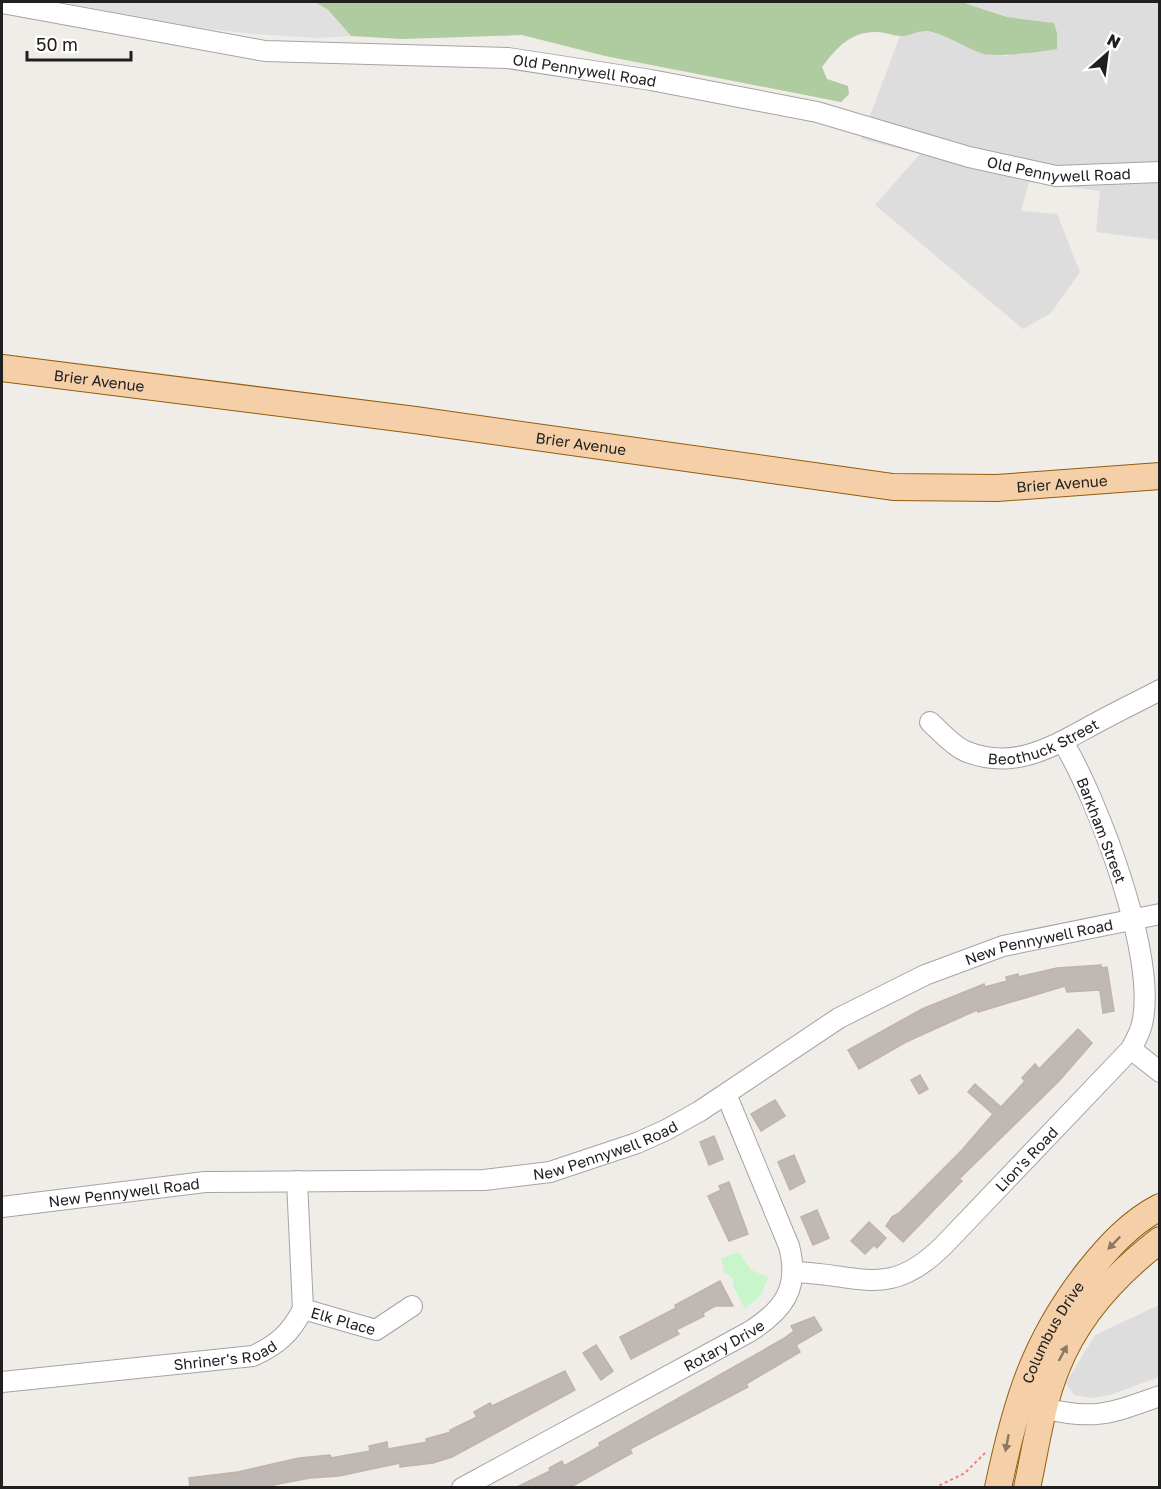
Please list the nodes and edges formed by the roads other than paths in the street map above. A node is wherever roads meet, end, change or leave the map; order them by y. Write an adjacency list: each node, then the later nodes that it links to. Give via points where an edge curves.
1 (2, 3): 2 (street, Old Pennywell Road, via 265,51 508,58 651,80 817,112 969,157 1056,176)
2 (1160, 172)
3 (2, 368): 4 (main road, Brier Avenue, via 893,487 997,488)
4 (1160, 476)
5 (1160, 690): 7 (street, Beothuck Street)
6 (930, 722): 7 (street, Beothuck Street, via 962,750 994,760 1027,757)
7 (1063, 742): 9 (street, Barkham Street, via 1101,820)
8 (1160, 914): 9 (street, New Pennywell Road)
9 (1132, 921): 10 (street, Lion's Road, via 1144,997 1142,1024); 12 (street, New Pennywell Road, via 1003,946 925,975 839,1018)
10 (1131, 1049): 11 (street); 17 (street, Lion's Road, via 914,1272 877,1281)
11 (1160, 1072)
12 (726, 1094): 13 (street, New Pennywell Road, via 637,1143 550,1172 484,1180); 17 (street, Rotary Drive, via 789,1246)
13 (297, 1181): 14 (street, New Pennywell Road, via 205,1182); 19 (street)
14 (2, 1207)
15 (1160, 1207): 22 (main road, Columbus Drive, one-way to 22, via 1125,1231 1075,1290 1043,1340)
16 (1160, 1240): 23 (main road, Columbus Drive, one-way to 16, via 1057,1365 1087,1313 1121,1272)
17 (794, 1272): 24 (street, Rotary Drive, via 783,1304 764,1322)
18 (412, 1306): 19 (street, Elk Place, via 376,1330)
19 (303, 1309): 20 (street, Shriner's Road, via 283,1339 253,1356)
20 (2, 1382)
21 (1160, 1396): 23 (street, via 1097,1416)
22 (1019, 1400): 23 (main road); 25 (main road, Columbus Drive, one-way to 25)
23 (1044, 1408): 26 (main road, Columbus Drive)
24 (462, 1488)
25 (998, 1488)
26 (1027, 1488)

